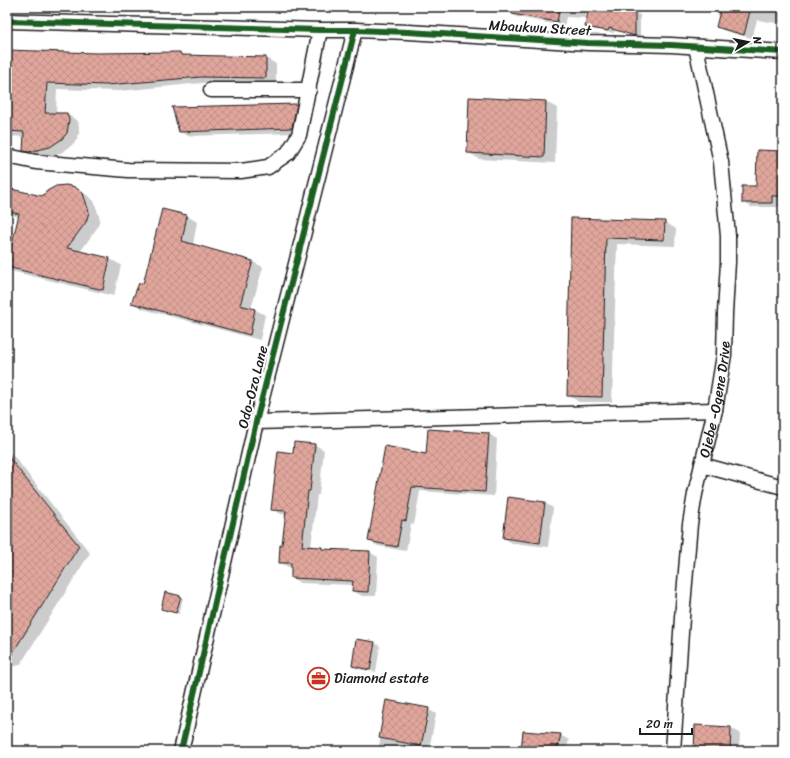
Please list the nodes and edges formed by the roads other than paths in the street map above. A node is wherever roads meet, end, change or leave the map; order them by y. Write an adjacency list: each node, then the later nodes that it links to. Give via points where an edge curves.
1 (7, 21): 2 (street, Mbaukwu Street)
2 (320, 30): 3 (street, Mbaukwu Street); 7 (street)
3 (355, 30): 4 (street, Mbaukwu Street); 10 (street, Odo-Ozo Lane)
4 (696, 47): 5 (street, Mbaukwu Street); 9 (street, Ojebe -Ogene Drive, via 721,162 728,236 724,355)
5 (783, 52)
6 (211, 90): 7 (street)
7 (309, 90): 8 (street, via 299,135 288,153 268,167 241,171 128,170 36,162)
8 (7, 156)
9 (715, 410): 10 (street); 11 (street, Ojebe -Ogene Drive)
10 (256, 422): 13 (street, Odo-Ozo Lane)
11 (702, 465): 12 (street); 14 (street, Ojebe -Ogene Drive, via 687,550)
12 (783, 487)
13 (181, 751)
14 (673, 751)

